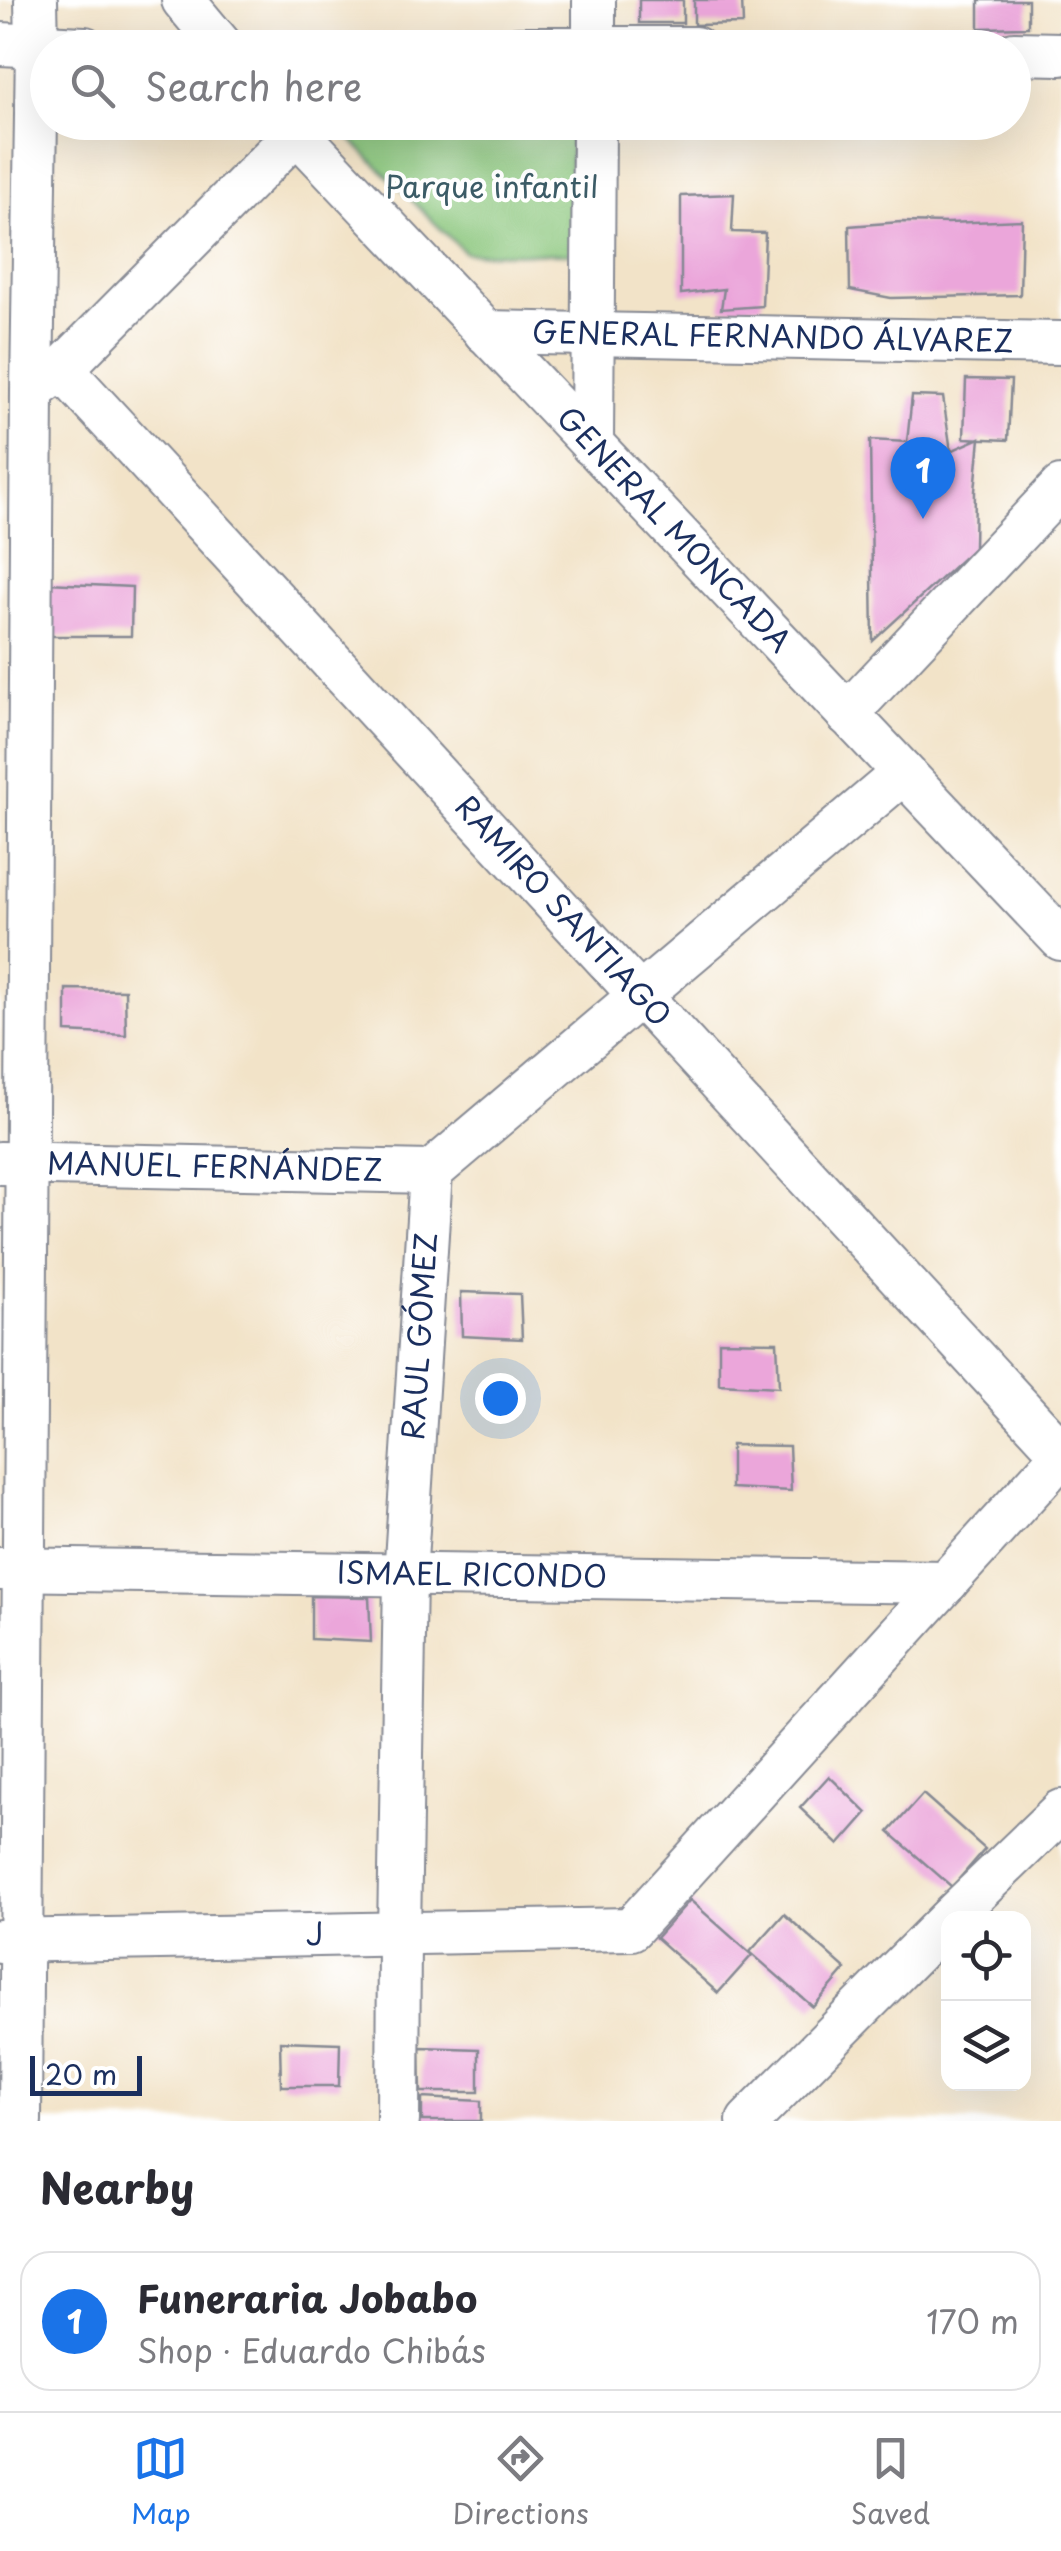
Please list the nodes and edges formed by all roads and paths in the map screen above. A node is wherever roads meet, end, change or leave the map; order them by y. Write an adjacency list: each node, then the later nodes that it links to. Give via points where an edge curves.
1 (36, 0): 6 (street)
2 (184, 0): 4 (street)
3 (594, 0): 5 (street)
4 (208, 30)
5 (594, 30)
6 (18, 44): 15 (street)
7 (1031, 53): 8 (street)
8 (1061, 54)
9 (280, 140): 15 (street)
10 (303, 140): 12 (street, GENERAL MONCADA)
11 (594, 140): 13 (street)
12 (485, 332): 13 (street, GENERAL FERNANDO ÁLVAREZ); 16 (street, GENERAL MONCADA)
13 (592, 334): 14 (street, GENERAL FERNANDO ÁLVAREZ); 16 (street)
14 (1061, 343)
15 (47, 380): 21 (street, RAMIRO SANTIAGO); 22 (street)
16 (592, 445): 18 (street, GENERAL MONCADA)
17 (1061, 487): 18 (street)
18 (848, 714): 19 (street, GENERAL MONCADA)
19 (904, 773): 20 (street, GENERAL MONCADA); 21 (street)
20 (1061, 939)
21 (640, 995): 23 (street); 24 (street, RAMIRO SANTIAGO)
22 (13, 1163): 23 (street, MANUEL FERNÁNDEZ); 25 (street)
23 (432, 1172): 26 (street, RAUL GÓMEZ)
24 (1061, 1454): 27 (street)
25 (12, 1570): 26 (street, ISMAEL RICONDO); 32 (street)
26 (405, 1576): 27 (street, ISMAEL RICONDO); 31 (street, RAUL GÓMEZ)
27 (947, 1582): 31 (street, J, via 631,1929)
28 (1061, 1811): 29 (street)
29 (957, 1911)
30 (941, 1927): 35 (street)
31 (398, 1933): 32 (street, J); 34 (street, RAUL GÓMEZ)
32 (10, 1940): 33 (street)
33 (20, 2121)
34 (398, 2121)
35 (748, 2121)

